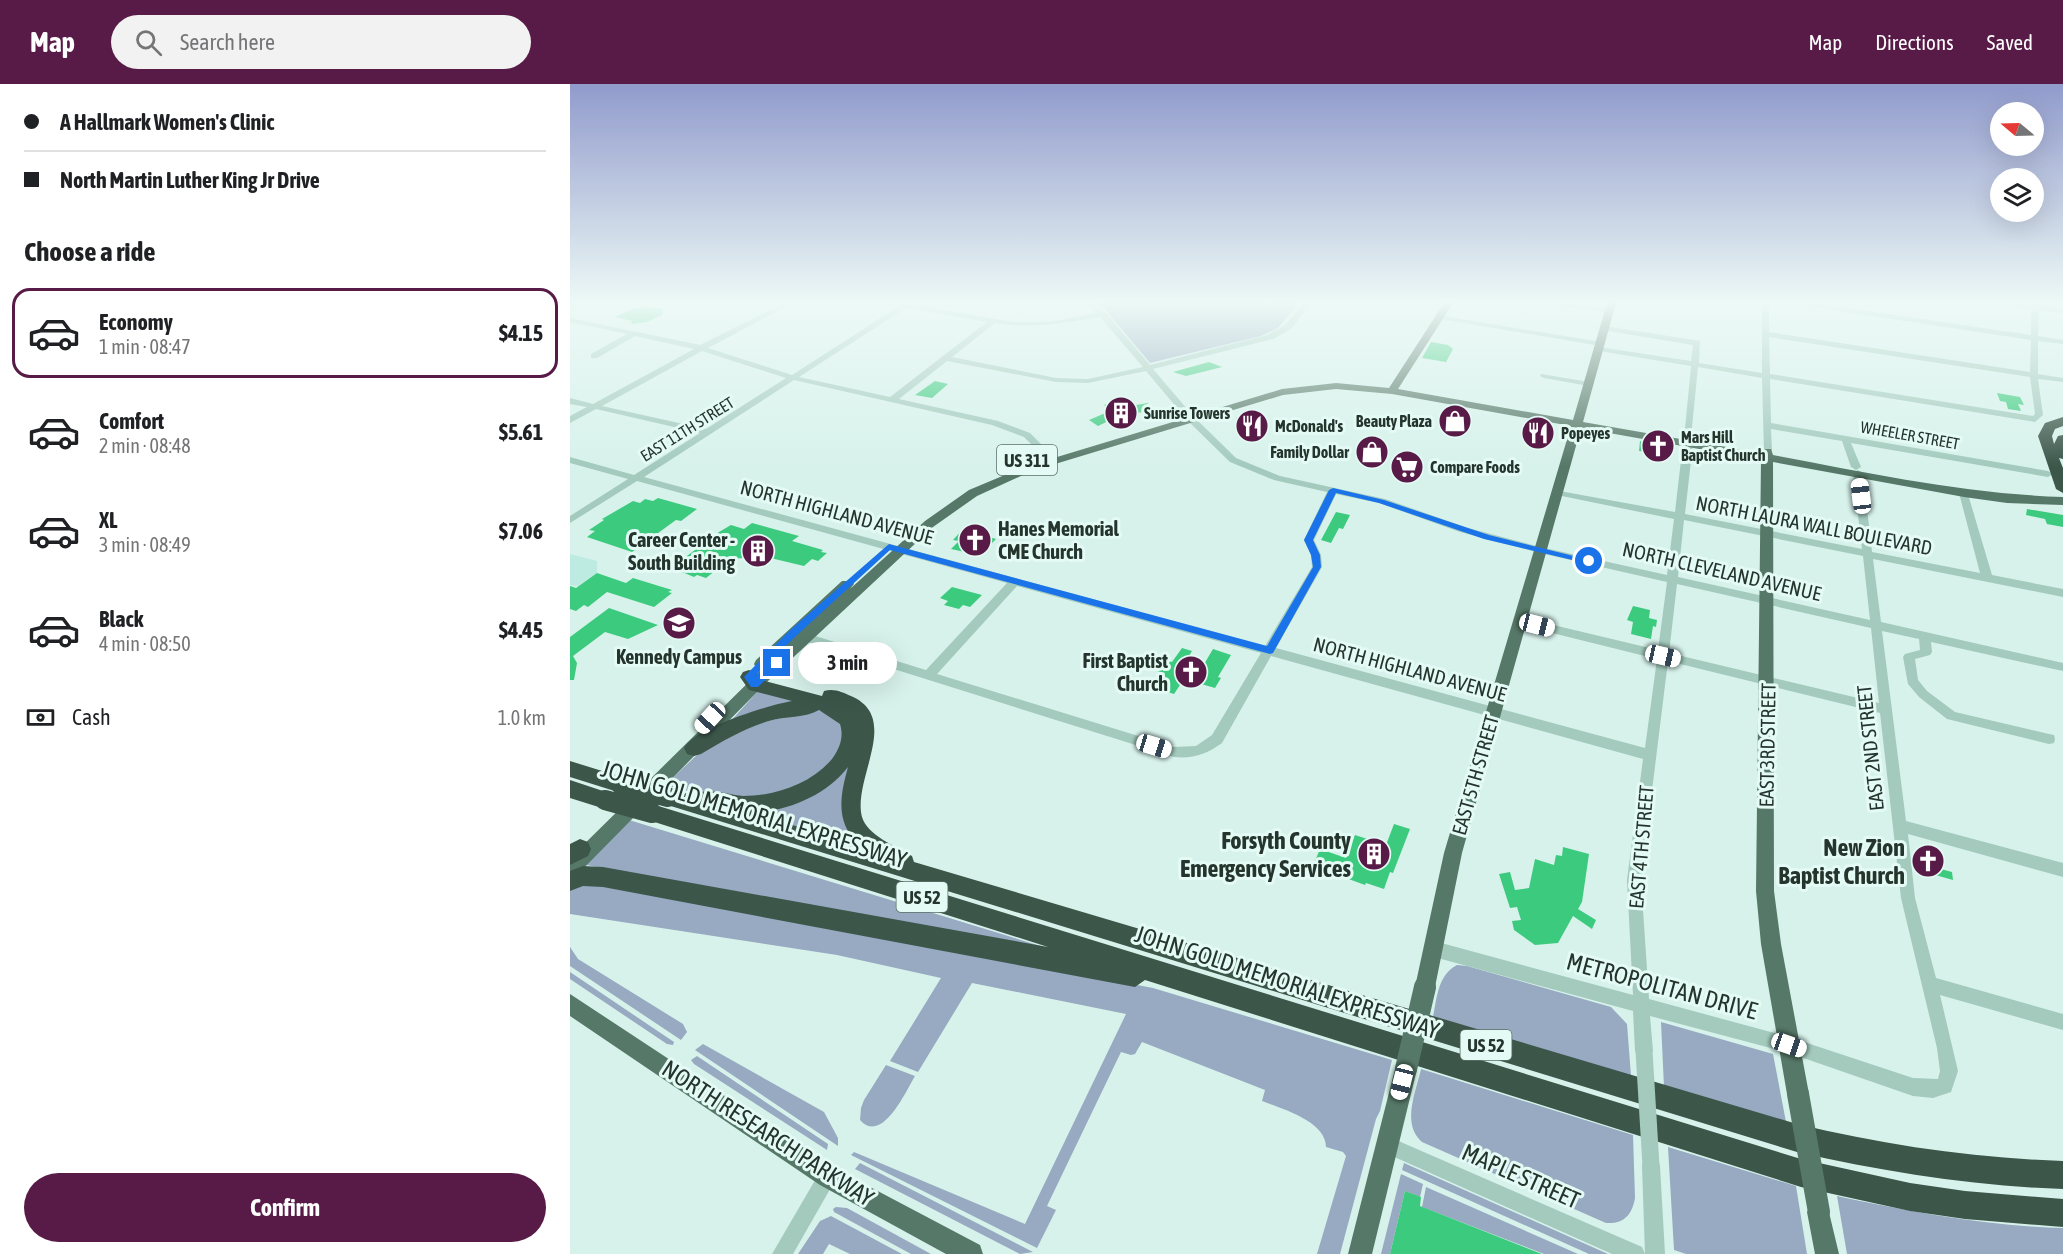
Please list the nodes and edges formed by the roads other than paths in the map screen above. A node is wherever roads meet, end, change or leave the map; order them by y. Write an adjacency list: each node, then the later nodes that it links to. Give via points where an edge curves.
1 (683, 358): 25 (street)
2 (731, 358): 19 (street)
3 (825, 358): 19 (street, EAST 11TH STREET)
4 (946, 358): 15 (street, via 1066,381 1097,381); 23 (street)
5 (1138, 358): 15 (street, NORTH CLEVELAND AVENUE)
6 (1191, 358): 15 (street)
7 (1412, 358): 22 (main road)
8 (1597, 358): 21 (main road, EAST 5TH STREET)
9 (1659, 358): 14 (street)
10 (1695, 358): 14 (street, EAST 4TH STREET)
11 (1766, 358): 17 (street, EAST 3RD STREET)
12 (1916, 358): 18 (street)
13 (2034, 358): 18 (street)
14 (1694, 364): 17 (street); 34 (street, EAST 4TH STREET)
15 (1147, 369): 26 (street, NORTH CLEVELAND AVENUE)
16 (1544, 376): 21 (street)
17 (1766, 376): 18 (street, via 2038,418); 30 (street, EAST 3RD STREET)
18 (2034, 376): 20 (street)
19 (794, 378): 23 (street); 31 (street, EAST 11TH STREET)
20 (2063, 380)
21 (1589, 384): 28 (main road, EAST 5TH STREET)
22 (1394, 388): 26 (main road, US 311, via 1309,388); 28 (main road)
23 (892, 400): 37 (street, via 995,423 1027,435)
24 (570, 401): 25 (street)
25 (594, 406): 27 (street); 31 (street)
26 (1189, 416): 37 (main road, US 311); 42 (street, NORTH CLEVELAND AVENUE, via 1233,460 1277,478)
27 (570, 420)
28 (1578, 420): 34 (main road); 44 (main road, EAST 5TH STREET)
29 (2063, 421): 43 (highway, via 2050,426 2045,436)
30 (1766, 425): 32 (street, WHEELER STREET); 35 (street, EAST 3RD STREET)
31 (709, 432): 41 (street, EAST 11TH STREET)
32 (1845, 438): 39 (street, EAST 2ND STREET); 40 (street, WHEELER STREET)
33 (2063, 439): 36 (highway)
34 (1687, 440): 35 (main road); 47 (street, EAST 4TH STREET)
35 (1767, 454): 39 (main road); 49 (main road, EAST 3RD STREET)
36 (2063, 455)
37 (1049, 457): 50 (main road, US 311, via 973,494)
38 (570, 460): 41 (street, NORTH HIGHLAND AVENUE)
39 (1857, 470): 43 (main road, via 1990,490); 45 (main road); 52 (street, EAST 2ND STREET)
40 (2048, 474)
41 (637, 477): 48 (street, EAST 11TH STREET); 50 (street, NORTH HIGHLAND AVENUE)
42 (1333, 490): 51 (street, NORTH CLEVELAND AVENUE, via 1382,501 1464,530); 62 (street, via 1308,540 1317,567)
43 (2063, 491)
44 (1557, 492): 47 (street, NORTH LAURA WALL BOULEVARD); 51 (main road, EAST 5TH STREET)
45 (1964, 493): 46 (main road); 53 (street)
46 (2063, 501)
47 (1679, 516): 49 (street, NORTH LAURA WALL BOULEVARD); 54 (street, EAST 4TH STREET)
48 (570, 520)
49 (1768, 534): 52 (street, NORTH LAURA WALL BOULEVARD); 57 (main road, EAST 3RD STREET)
50 (894, 548): 55 (street, NORTH HIGHLAND AVENUE); 60 (main road, US 311)
51 (1540, 550): 54 (street, NORTH CLEVELAND AVENUE); 58 (main road, EAST 5TH STREET)
52 (1868, 553): 53 (street, NORTH LAURA WALL BOULEVARD); 59 (street, EAST 2ND STREET)
53 (1987, 578): 56 (street, NORTH LAURA WALL BOULEVARD)
54 (1672, 580): 57 (street, NORTH CLEVELAND AVENUE); 63 (street, EAST 4TH STREET)
55 (1016, 581): 62 (street, NORTH HIGHLAND AVENUE); 65 (street)
56 (2063, 593)
57 (1768, 602): 59 (street, NORTH CLEVELAND AVENUE); 67 (main road, EAST 3RD STREET)
58 (1520, 621): 63 (street); 70 (main road, EAST 5TH STREET)
59 (1876, 626): 61 (street, NORTH CLEVELAND AVENUE); 69 (street, EAST 2ND STREET)
60 (798, 635): 65 (street); 66 (main road, US 311)
61 (1924, 636): 64 (street, NORTH CLEVELAND AVENUE); 71 (street, via 1926,652 1909,657 1912,681 1923,694 1951,716)
62 (1270, 650): 65 (street, via 1216,739 1195,753 1174,752); 70 (street, NORTH HIGHLAND AVENUE)
63 (1663, 656): 67 (street); 73 (street, EAST 4TH STREET)
64 (2063, 667)
65 (928, 676)
66 (756, 679): 68 (highway); 72 (main road, US 311); 78 (main road, US 311); 81 (highway, via 840,699 862,715 865,730 852,790 852,820 863,835)
67 (1767, 681): 69 (street); 89 (main road, EAST 3RD STREET, via 1766,902)
68 (826, 705): 72 (highway, via 766,713 726,729); 76 (highway, via 849,722 850,743 839,764 821,781 780,800 756,804)
69 (1887, 710): 77 (street, EAST 2ND STREET)
70 (1494, 711): 73 (street, NORTH HIGHLAND AVENUE); 83 (main road, EAST 5TH STREET, via 1453,853)
71 (2049, 739)
72 (694, 748): 79 (main road, US 311)
73 (1649, 756): 87 (street, EAST 4TH STREET, via 1634,880)
74 (570, 769): 76 (highway, JOHN GOLD MEMORIAL EXPRESSWAY / US 52, bridge, via 621,784)
75 (574, 792): 76 (highway, JOHN GOLD MEMORIAL EXPRESSWAY / US 52, bridge, via 605,800)
76 (660, 805): 81 (highway, JOHN GOLD MEMORIAL EXPRESSWAY / US 52); 84 (highway, JOHN GOLD MEMORIAL EXPRESSWAY / US 52)
77 (1898, 825): 80 (street); 85 (street, EAST 2ND STREET, via 1908,898)
78 (573, 854)
79 (570, 870)
80 (2063, 870)
81 (917, 872): 92 (highway, JOHN GOLD MEMORIAL EXPRESSWAY / US 52, via 1797,1138 1900,1160)
82 (570, 881): 84 (highway, via 583,876 603,877)
83 (1434, 949): 87 (street, METROPOLITAN DRIVE); 91 (main road, EAST 5TH STREET, bridge)
84 (1190, 984): 94 (highway, JOHN GOLD MEMORIAL EXPRESSWAY / US 52, via 1801,1173 1910,1197)
85 (1930, 984): 88 (street); 90 (street, EAST 2ND STREET, via 1949,1071)
86 (570, 1004): 93 (main road, NORTH RESEARCH PARKWAY)
87 (1642, 1005): 89 (street, METROPOLITAN DRIVE); 99 (street, EAST 4TH STREET, bridge)
88 (2063, 1022)
89 (1789, 1045): 90 (street, METROPOLITAN DRIVE, via 1913,1087); 100 (main road, EAST 3RD STREET, bridge)
90 (1945, 1086)
91 (1387, 1145): 97 (main road, EAST 5TH STREET); 98 (street, MAPLE STREET)
92 (2063, 1175)
93 (828, 1177): 95 (street); 96 (main road, NORTH RESEARCH PARKWAY)
94 (2063, 1213)
95 (782, 1254)
96 (971, 1254)
97 (1360, 1254)
98 (1635, 1254)
99 (1655, 1254)
100 (1827, 1254)

